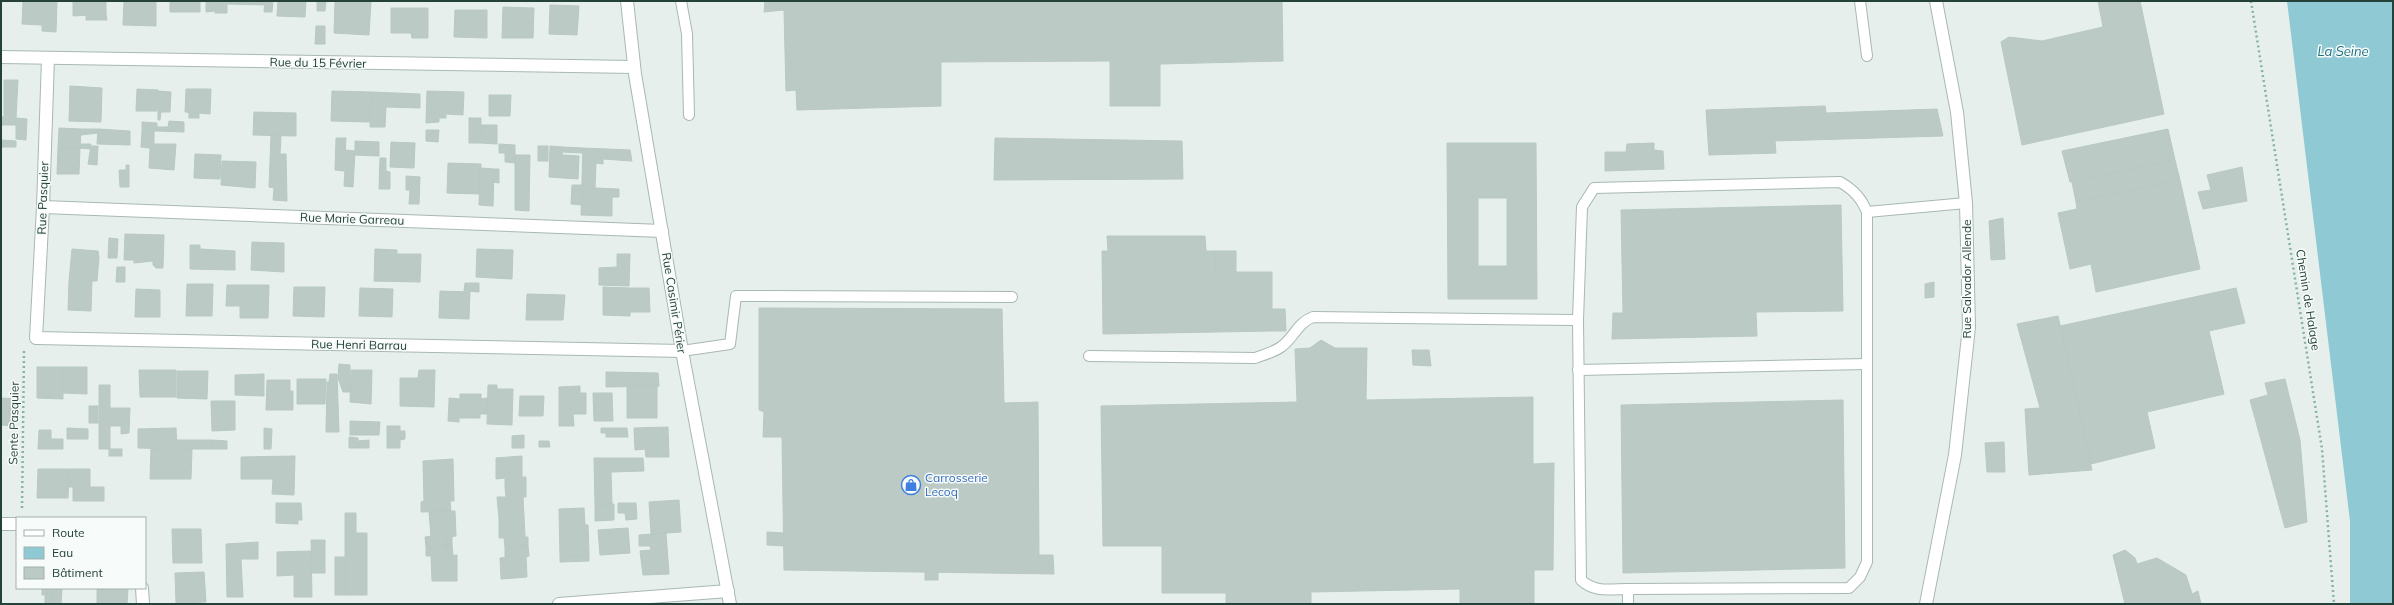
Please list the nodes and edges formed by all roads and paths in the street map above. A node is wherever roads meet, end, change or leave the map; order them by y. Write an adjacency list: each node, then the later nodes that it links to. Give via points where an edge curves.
1 (627, 1): 9 (street, Rue Casimir Périer)
2 (681, 1): 10 (lane, via 687,34)
3 (1860, 1): 6 (lane)
4 (1936, 1): 11 (street, Rue Salvador Allende, via 1957,112)
5 (2251, 1): 33 (path, Chemin de Halage, via 2322,449)
6 (1867, 56)
7 (1, 58): 8 (street, Rue du 15 Février)
8 (48, 58): 9 (street, Rue du 15 Février); 12 (street, Rue Pasquier)
9 (634, 67): 14 (street, Rue Casimir Périer)
10 (689, 115)
11 (1966, 203): 13 (lane); 32 (street, Rue Salvador Allende, via 1969,327 1955,455)
12 (43, 207): 14 (street, Rue Marie Garreau); 17 (street, Rue Pasquier)
13 (1868, 212): 16 (lane, via 1853,189 1840,182 1594,188 1582,207); 20 (lane)
14 (662, 231): 18 (street, Rue Casimir Périer)
15 (1012, 297): 18 (lane, via 736,296 730,344)
16 (1578, 320): 19 (lane, via 1313,317 1303,321 1280,348 1254,358); 21 (lane)
17 (36, 338): 18 (street, Rue Henri Barrau); 22 (path, Sente Pasquier, via 24,340)
18 (682, 351): 27 (street, Rue Casimir Périer)
19 (1089, 356)
20 (1867, 364): 21 (lane); 26 (lane, via 1867,562 1860,577 1849,588)
21 (1578, 370): 26 (lane, via 1581,580 1589,588 1597,590)
22 (22, 510)
23 (1, 524): 24 (street)
24 (16, 524)
25 (142, 589): 28 (street)
26 (1628, 589): 31 (lane)
27 (728, 591): 29 (street); 30 (street, Rue Casimir Périer)
28 (143, 604)
29 (559, 604)
30 (730, 604)
31 (1628, 604)
32 (1926, 604)
33 (2334, 604)

